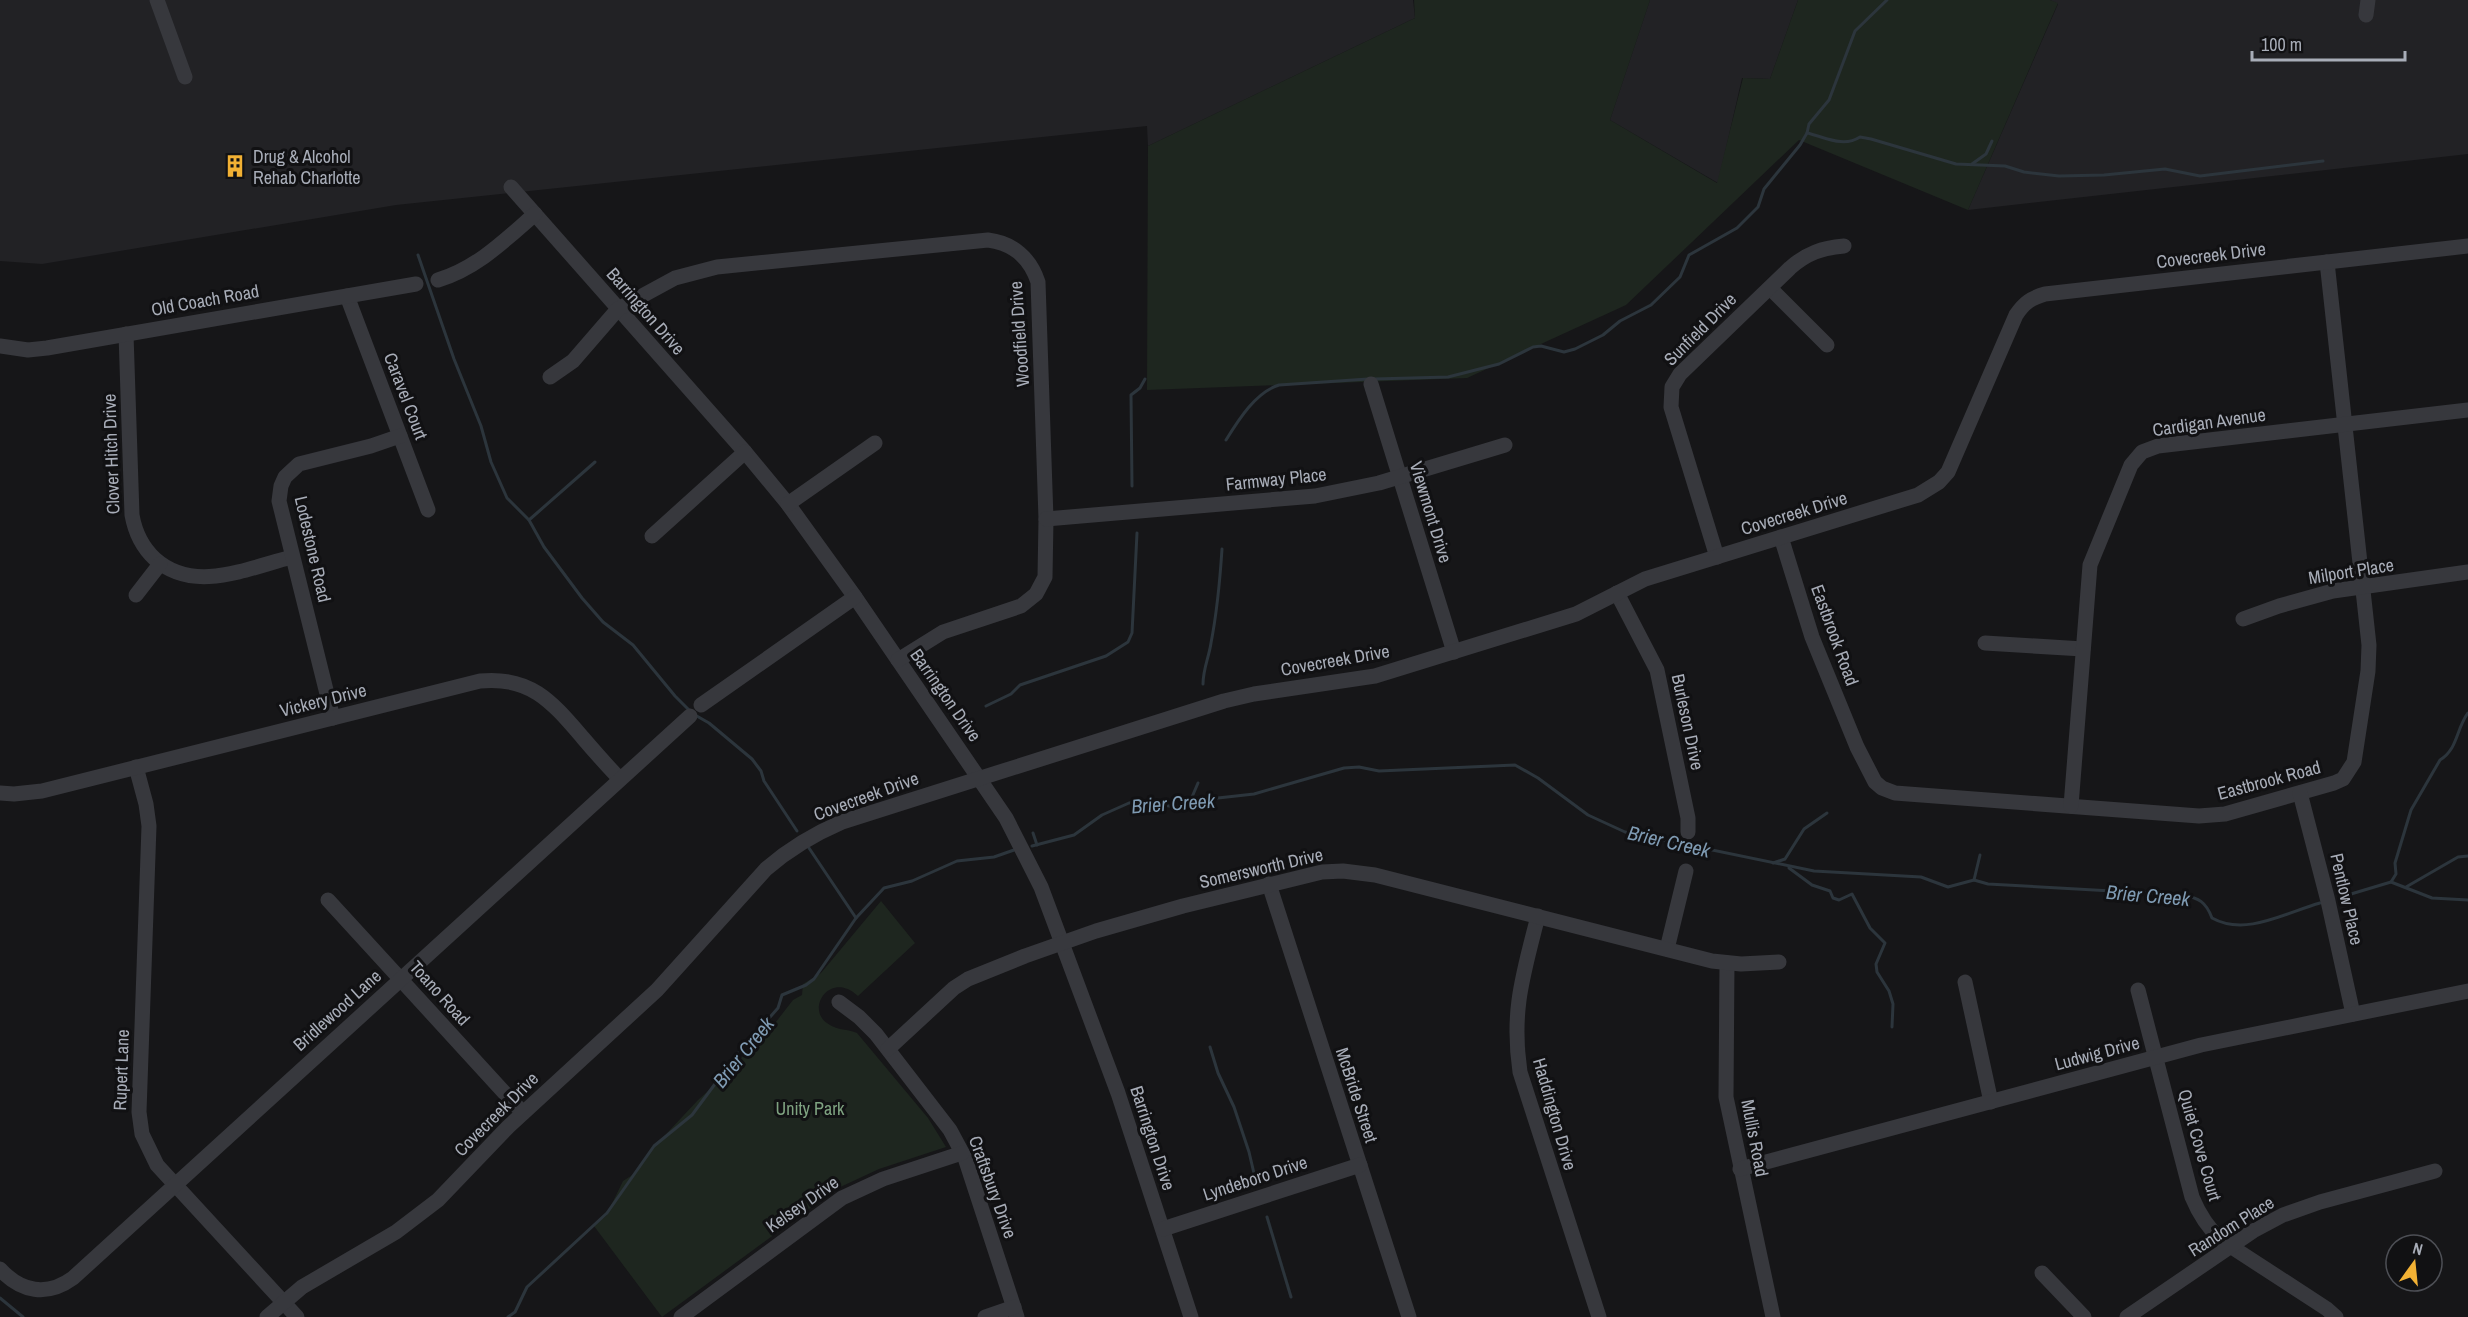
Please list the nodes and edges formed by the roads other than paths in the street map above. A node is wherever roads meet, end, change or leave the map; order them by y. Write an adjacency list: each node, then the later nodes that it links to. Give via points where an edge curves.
1 (157, 0): 2 (street)
2 (185, 77)
3 (511, 187): 4 (street, Barrington Drive)
4 (535, 214): 8 (street, via 476,264); 12 (street, Barrington Drive)
5 (1844, 246): 10 (street, Sunfield Drive, via 1820,249 1802,258)
6 (2468, 246): 7 (street, Covecreek Drive)
7 (2327, 262): 19 (street, Eastbrook Road); 29 (street, Covecreek Drive, via 2035,297 2016,315 1954,460 1939,482 1918,495)
8 (438, 280)
9 (416, 284): 11 (street, Old Coach Road)
10 (1770, 288): 14 (street); 31 (street, Sunfield Drive, via 1677,378 1670,397)
11 (347, 296): 13 (street, Old Coach Road); 20 (street, Caravel Court)
12 (618, 309): 16 (street, Woodfield Drive, via 573,361); 23 (street, Barrington Drive); 27 (street, Woodfield Drive, via 675,278 717,267 988,240 1003,243 1025,258 1038,282)
13 (126, 334): 15 (street, Old Coach Road, via 28,350); 32 (street, Clover Hitch Drive, via 132,514 142,543)
14 (1827, 345)
15 (0, 346)
16 (550, 377)
17 (1371, 384): 24 (street, Viewmont Drive)
18 (2468, 410): 19 (street, Cardigan Avenue)
19 (2345, 425): 34 (street, Eastbrook Road); 40 (street, Cardigan Avenue, via 2158,446 2138,456 2090,565)
20 (400, 435): 26 (street, Caravel Court); 30 (street, Lodestone Road, via 350,452 308,460 291,470 281,486 279,501)
21 (876, 442): 25 (street)
22 (1504, 445): 24 (street, Farmway Place)
23 (745, 452): 25 (street, Barrington Drive); 28 (street)
24 (1399, 476): 27 (street, Farmway Place, via 1315,495); 41 (street, Viewmont Drive)
25 (788, 504): 37 (street, Barrington Drive)
26 (428, 510)
27 (1046, 519): 42 (street, Woodfield Drive, via 1045,577 1032,598 1021,606 943,632)
28 (652, 536)
29 (1781, 537): 31 (street, Covecreek Drive); 51 (street, Eastbrook Road, via 1812,637 1875,782 1894,793)
30 (292, 557): 32 (street, Clover Hitch Drive, via 212,577 190,577); 45 (street, Lodestone Road)
31 (1717, 557): 35 (street, Covecreek Drive, via 1645,579)
32 (160, 564): 36 (street)
33 (2468, 572): 34 (street, Milport Place)
34 (2364, 587): 38 (street, Milport Place, via 2315,595); 50 (street, Eastbrook Road, via 2368,670 2354,762 2343,778)
35 (1617, 593): 41 (street, Covecreek Drive, via 1576,614); 52 (street, Burleson Drive, via 1657,670)
36 (136, 595)
37 (855, 597): 42 (street, Barrington Drive); 43 (street)
38 (2243, 619)
39 (1985, 643): 40 (street)
40 (2083, 650): 51 (street, Cardigan Avenue)
41 (1454, 652): 47 (street, Covecreek Drive, via 1375,676 1224,701)
42 (898, 660): 47 (street, Barrington Drive)
43 (701, 705)
44 (690, 716): 48 (street, Bridlewood Lane)
45 (333, 718): 46 (street, Vickery Drive); 48 (street, Vickery Drive, via 480,681 509,681 532,688 550,702)
46 (136, 767): 49 (street, Vickery Drive, via 42,791); 75 (street, Rupert Lane, via 149,826 139,1123 151,1155)
47 (980, 778): 57 (street, Barrington Drive, via 1016,835); 70 (street, Covecreek Drive, via 842,822 786,852 765,869 657,990)
48 (620, 780): 61 (street, Bridlewood Lane)
49 (0, 793)
50 (2300, 793): 51 (street, Eastbrook Road, via 2216,815); 66 (street, Pentlow Place)
51 (2071, 806)
52 (1688, 832)
53 (1686, 871): 58 (street)
54 (1269, 884): 56 (street, Somersworth Drive, via 1322,872 1365,873); 57 (street, Somersworth Drive); 72 (street, McBride Street)
55 (328, 900): 61 (street, Toano Road)
56 (1538, 916): 58 (street, Somersworth Drive); 88 (street, Haddington Drive, via 1517,1006 1516,1046 1520,1072)
57 (1062, 943): 67 (street, Somersworth Drive, via 954,988); 76 (street, Barrington Drive)
58 (1666, 949): 59 (street, Somersworth Drive)
59 (1727, 963): 60 (street, Somersworth Drive); 73 (street, Mullis Road, via 1726,1089)
60 (1779, 963)
61 (401, 979): 70 (street, Toano Road); 75 (street, Bridlewood Lane)
62 (1965, 982): 69 (street)
63 (2138, 990): 68 (street, Quiet Cove Court)
64 (2468, 992): 66 (street, Ludwig Drive)
65 (839, 1002): 67 (street, Craftsbury Drive, via 859,1017)
66 (2353, 1014): 68 (street, Ludwig Drive)
67 (888, 1049): 71 (street, Craftsbury Drive, via 937,1110)
68 (2155, 1057): 69 (street, Ludwig Drive); 77 (street, Quiet Cove Court, via 2192,1197 2209,1229)
69 (1991, 1102): 73 (street, Ludwig Drive)
70 (523, 1113): 80 (street, Covecreek Drive, via 461,1178 411,1222 360,1255 316,1277)
71 (963, 1153): 81 (street, Craftsbury Drive); 84 (street, Kelsey Drive, via 883,1179 842,1198)
72 (1360, 1165): 76 (street, Lyndeboro Drive); 87 (street, McBride Street)
73 (1740, 1169): 89 (street, Mullis Road)
74 (2435, 1171): 77 (street, Random Place, via 2300,1208 2264,1224)
75 (175, 1185): 78 (street, Bridlewood Lane, via 57,1288 30,1288 13,1281); 80 (street, Rupert Lane)
76 (1163, 1229): 86 (street, Barrington Drive)
77 (2230, 1247): 91 (street, Random Place); 92 (street, Quiet Cove Court)
78 (0, 1269)
79 (2042, 1273): 90 (street)
80 (283, 1302): 82 (street, Covecreek Drive); 83 (street, Rupert Lane)
81 (1016, 1312): 85 (street)
82 (267, 1317)
83 (297, 1317)
84 (681, 1317)
85 (985, 1317)
86 (1191, 1317)
87 (1410, 1317)
88 (1599, 1317)
89 (1773, 1317)
90 (2084, 1317)
91 (2127, 1317)
92 (2336, 1317)

